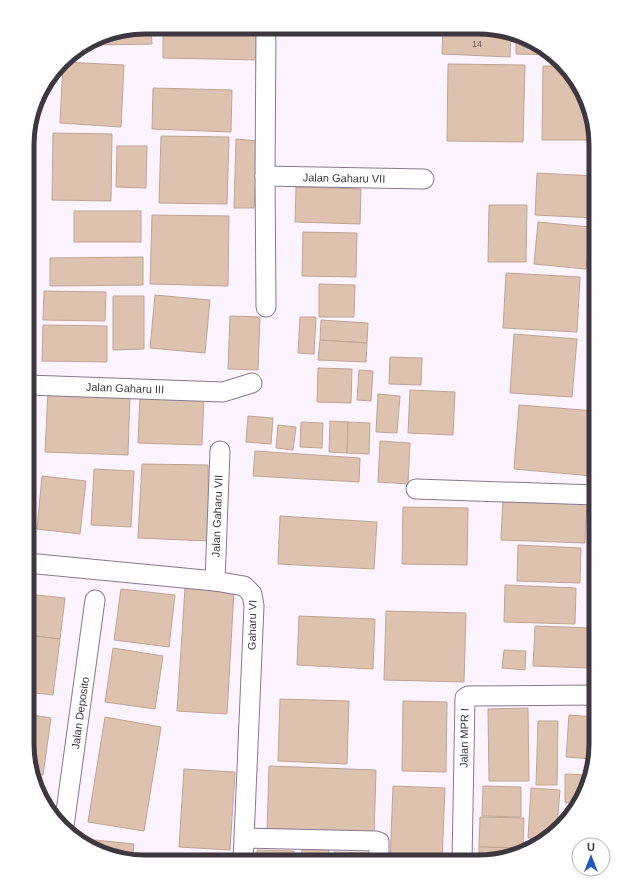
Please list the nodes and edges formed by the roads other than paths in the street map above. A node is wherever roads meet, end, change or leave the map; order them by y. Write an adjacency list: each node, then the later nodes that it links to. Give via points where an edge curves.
1 (266, 34): 2 (street)
2 (265, 176): 3 (street, Jalan Gaharu VII); 4 (street)
3 (424, 178)
4 (266, 307)
5 (252, 383): 6 (street, Jalan Gaharu III, via 223,392)
6 (34, 385)
7 (220, 452): 11 (street, Jalan Gaharu VII)
8 (416, 489): 9 (street)
9 (589, 495)
10 (34, 564): 11 (street, Gaharu VI)
11 (215, 581): 15 (street, Gaharu VI, via 244,586 252,594 254,606)
12 (95, 600): 14 (street, Jalan Deposito)
13 (589, 695): 18 (street, Jalan MPR I, via 465,698)
14 (61, 816)
15 (244, 838): 16 (street, Gaharu VI); 17 (street, via 376,841 380,845)
16 (243, 855)
17 (379, 855)
18 (462, 855)

